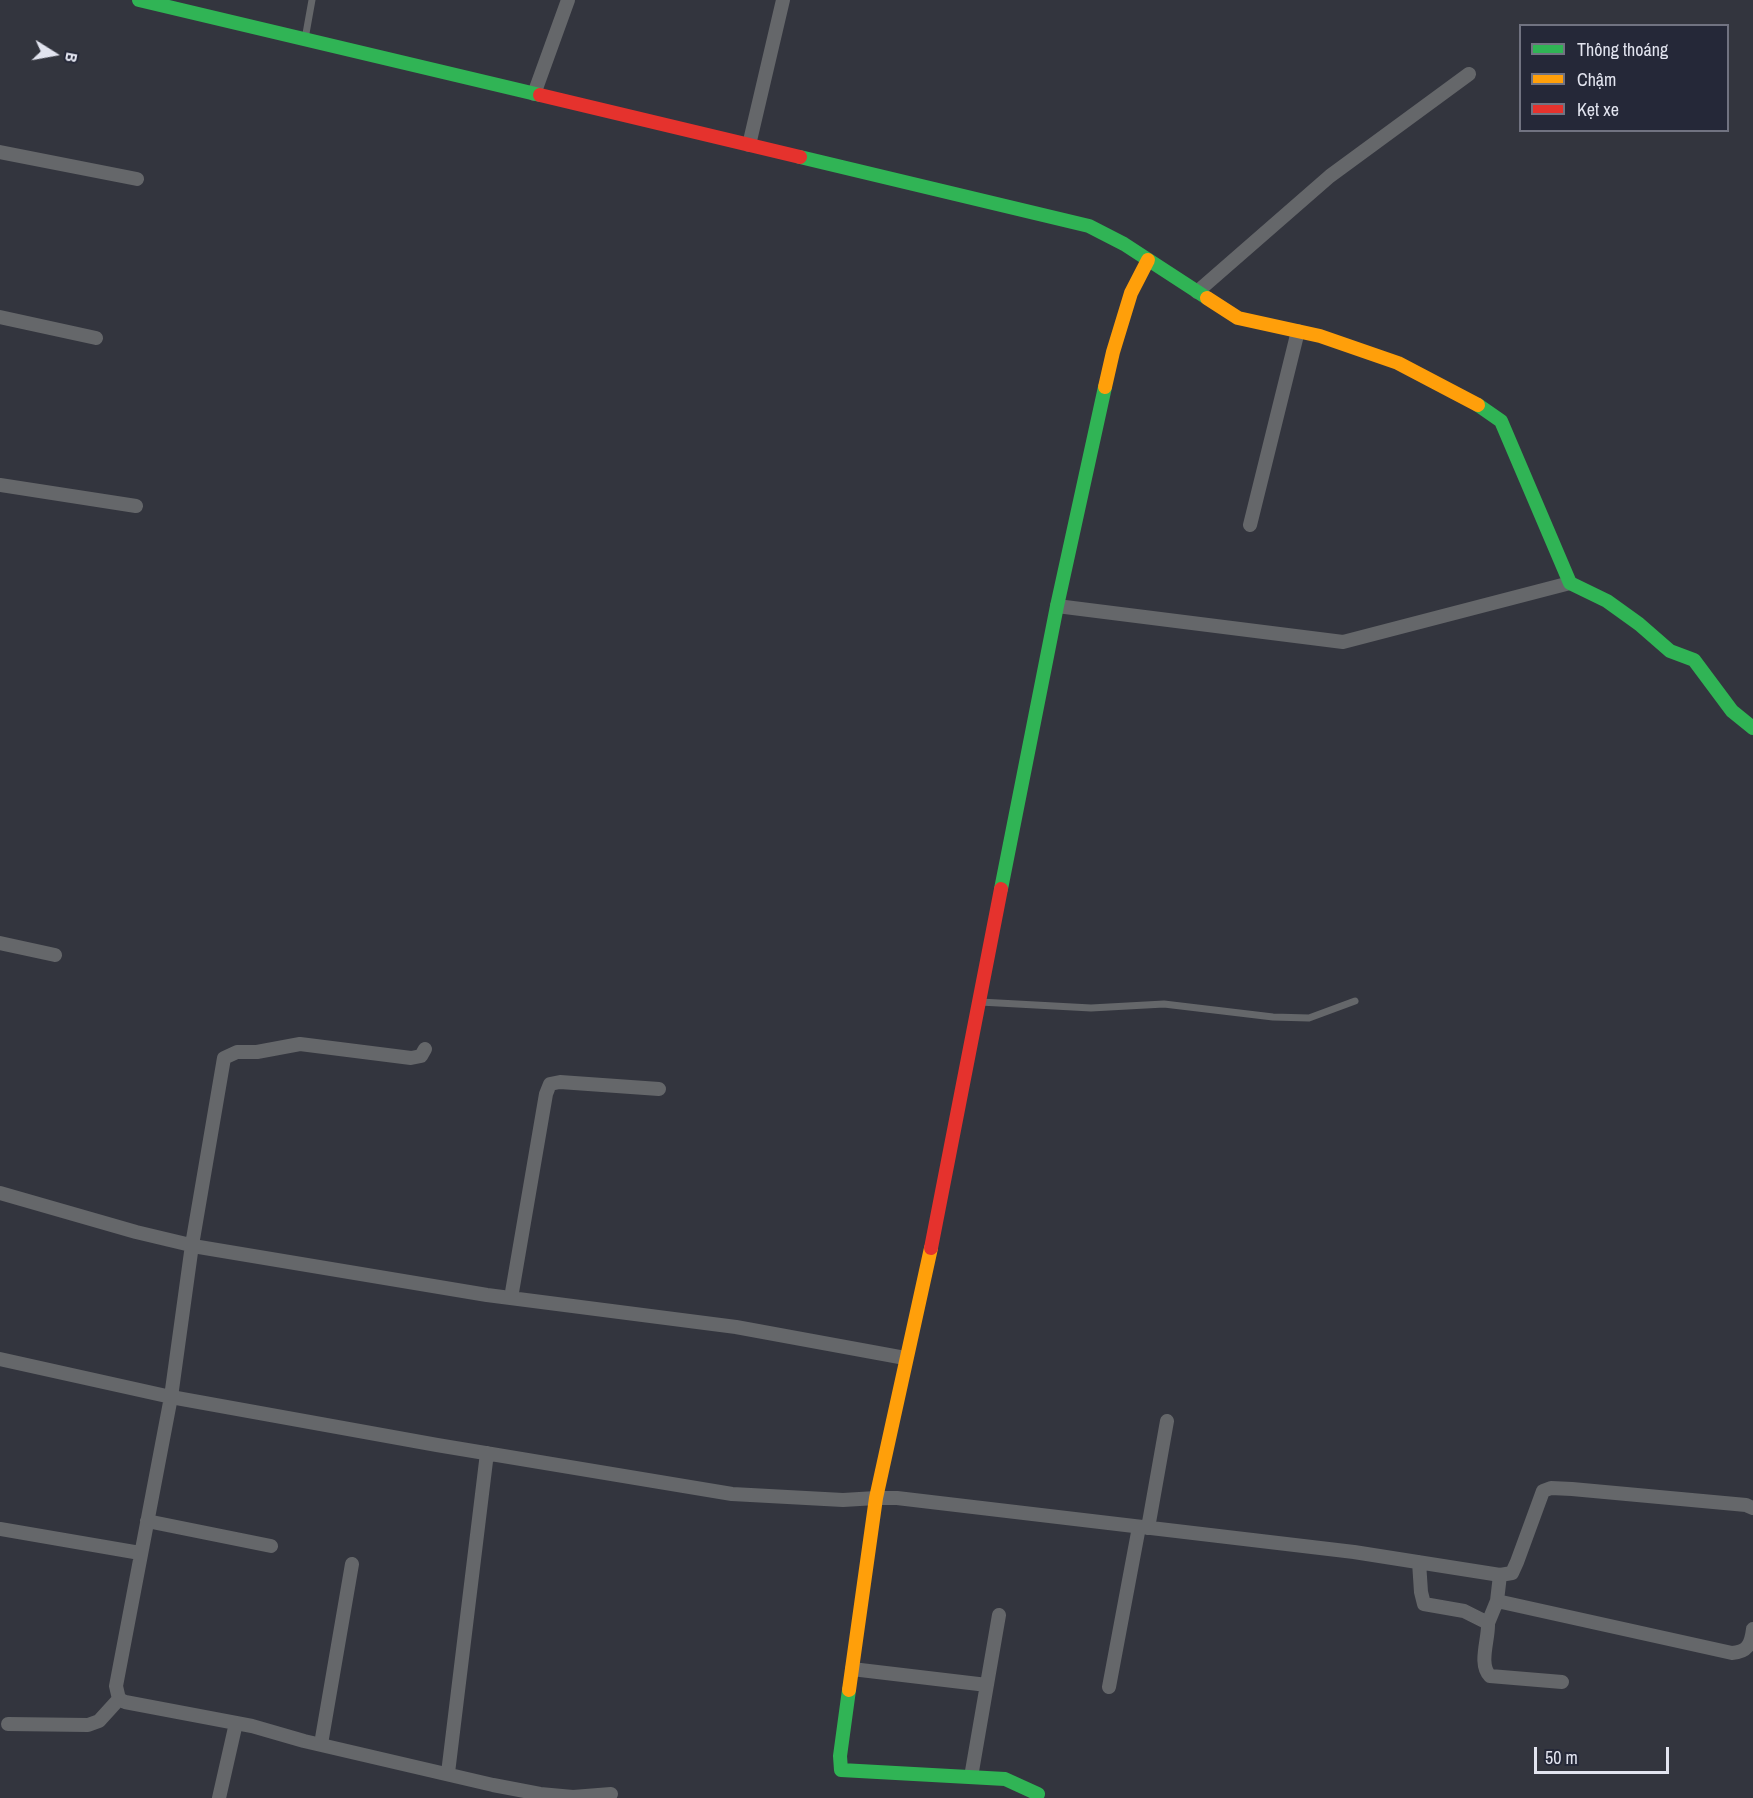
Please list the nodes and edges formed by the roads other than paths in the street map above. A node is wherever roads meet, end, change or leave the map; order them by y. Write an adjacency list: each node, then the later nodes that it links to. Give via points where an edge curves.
1 (139, 0): 5 (street)
2 (312, 0): 5 (lane)
3 (568, 0): 7 (street)
4 (783, 0): 8 (street)
5 (305, 39): 7 (street)
6 (1469, 74): 12 (street, via 1330,176)
7 (534, 94): 8 (street)
8 (749, 145): 11 (street, via 1089,226)
9 (0, 152): 10 (street)
10 (137, 179)
11 (1148, 260): 12 (street); 20 (street, via 1131,293 1113,352)
12 (1197, 292): 14 (street, via 1238,318)
13 (0, 317): 15 (street)
14 (1298, 331): 18 (street); 19 (street, via 1398,363 1494,414 1501,421)
15 (96, 338)
16 (0, 485): 17 (street)
17 (136, 506)
18 (1250, 525)
19 (1570, 583): 20 (street, via 1343,642); 21 (street, via 1607,601 1670,651 1694,660 1732,711)
20 (1057, 606): 25 (street)
21 (1753, 728)
22 (0, 943): 23 (street)
23 (55, 955)
24 (1354, 1000): 25 (lane, via 1309,1018 1164,1004 1091,1008)
25 (979, 1002): 31 (street)
26 (425, 1049): 29 (street, via 421,1056 411,1058 300,1044 237,1052 224,1058)
27 (659, 1089): 30 (street, via 550,1084)
28 (0, 1193): 29 (street)
29 (192, 1245): 30 (street); 33 (street)
30 (511, 1298): 31 (street, via 736,1327)
31 (905, 1358): 36 (street)
32 (0, 1359): 33 (street)
33 (171, 1397): 35 (street); 38 (street)
34 (1167, 1421): 39 (street)
35 (487, 1453): 36 (street, via 732,1494); 58 (street)
36 (876, 1498): 39 (street); 50 (street)
37 (1753, 1508): 45 (street, via 1551,1488 1543,1491 1512,1573)
38 (147, 1521): 41 (street); 42 (street)
39 (1143, 1527): 43 (street); 53 (street)
40 (0, 1529): 42 (street)
41 (271, 1546)
42 (140, 1553): 54 (street, via 116,1686)
43 (1419, 1562): 45 (street); 48 (street, via 1424,1604 1464,1611)
44 (352, 1564): 57 (street)
45 (1500, 1575): 46 (street)
46 (1497, 1600): 48 (street); 49 (street, via 1732,1653 1742,1652 1749,1645)
47 (999, 1615): 52 (street)
48 (1488, 1623): 51 (street, via 1484,1663 1490,1676)
49 (1753, 1629)
50 (852, 1670): 52 (street); 59 (street, via 841,1770)
51 (1562, 1682)
52 (987, 1685): 59 (street)
53 (1109, 1687)
54 (119, 1699): 55 (street); 56 (street, via 99,1721 88,1725)
55 (236, 1723): 57 (street); 62 (street)
56 (8, 1724)
57 (321, 1744): 58 (street)
58 (448, 1773): 60 (street, via 540,1794)
59 (971, 1778): 61 (street, via 1005,1779)
60 (611, 1794)
61 (1038, 1794)
62 (219, 1798)

